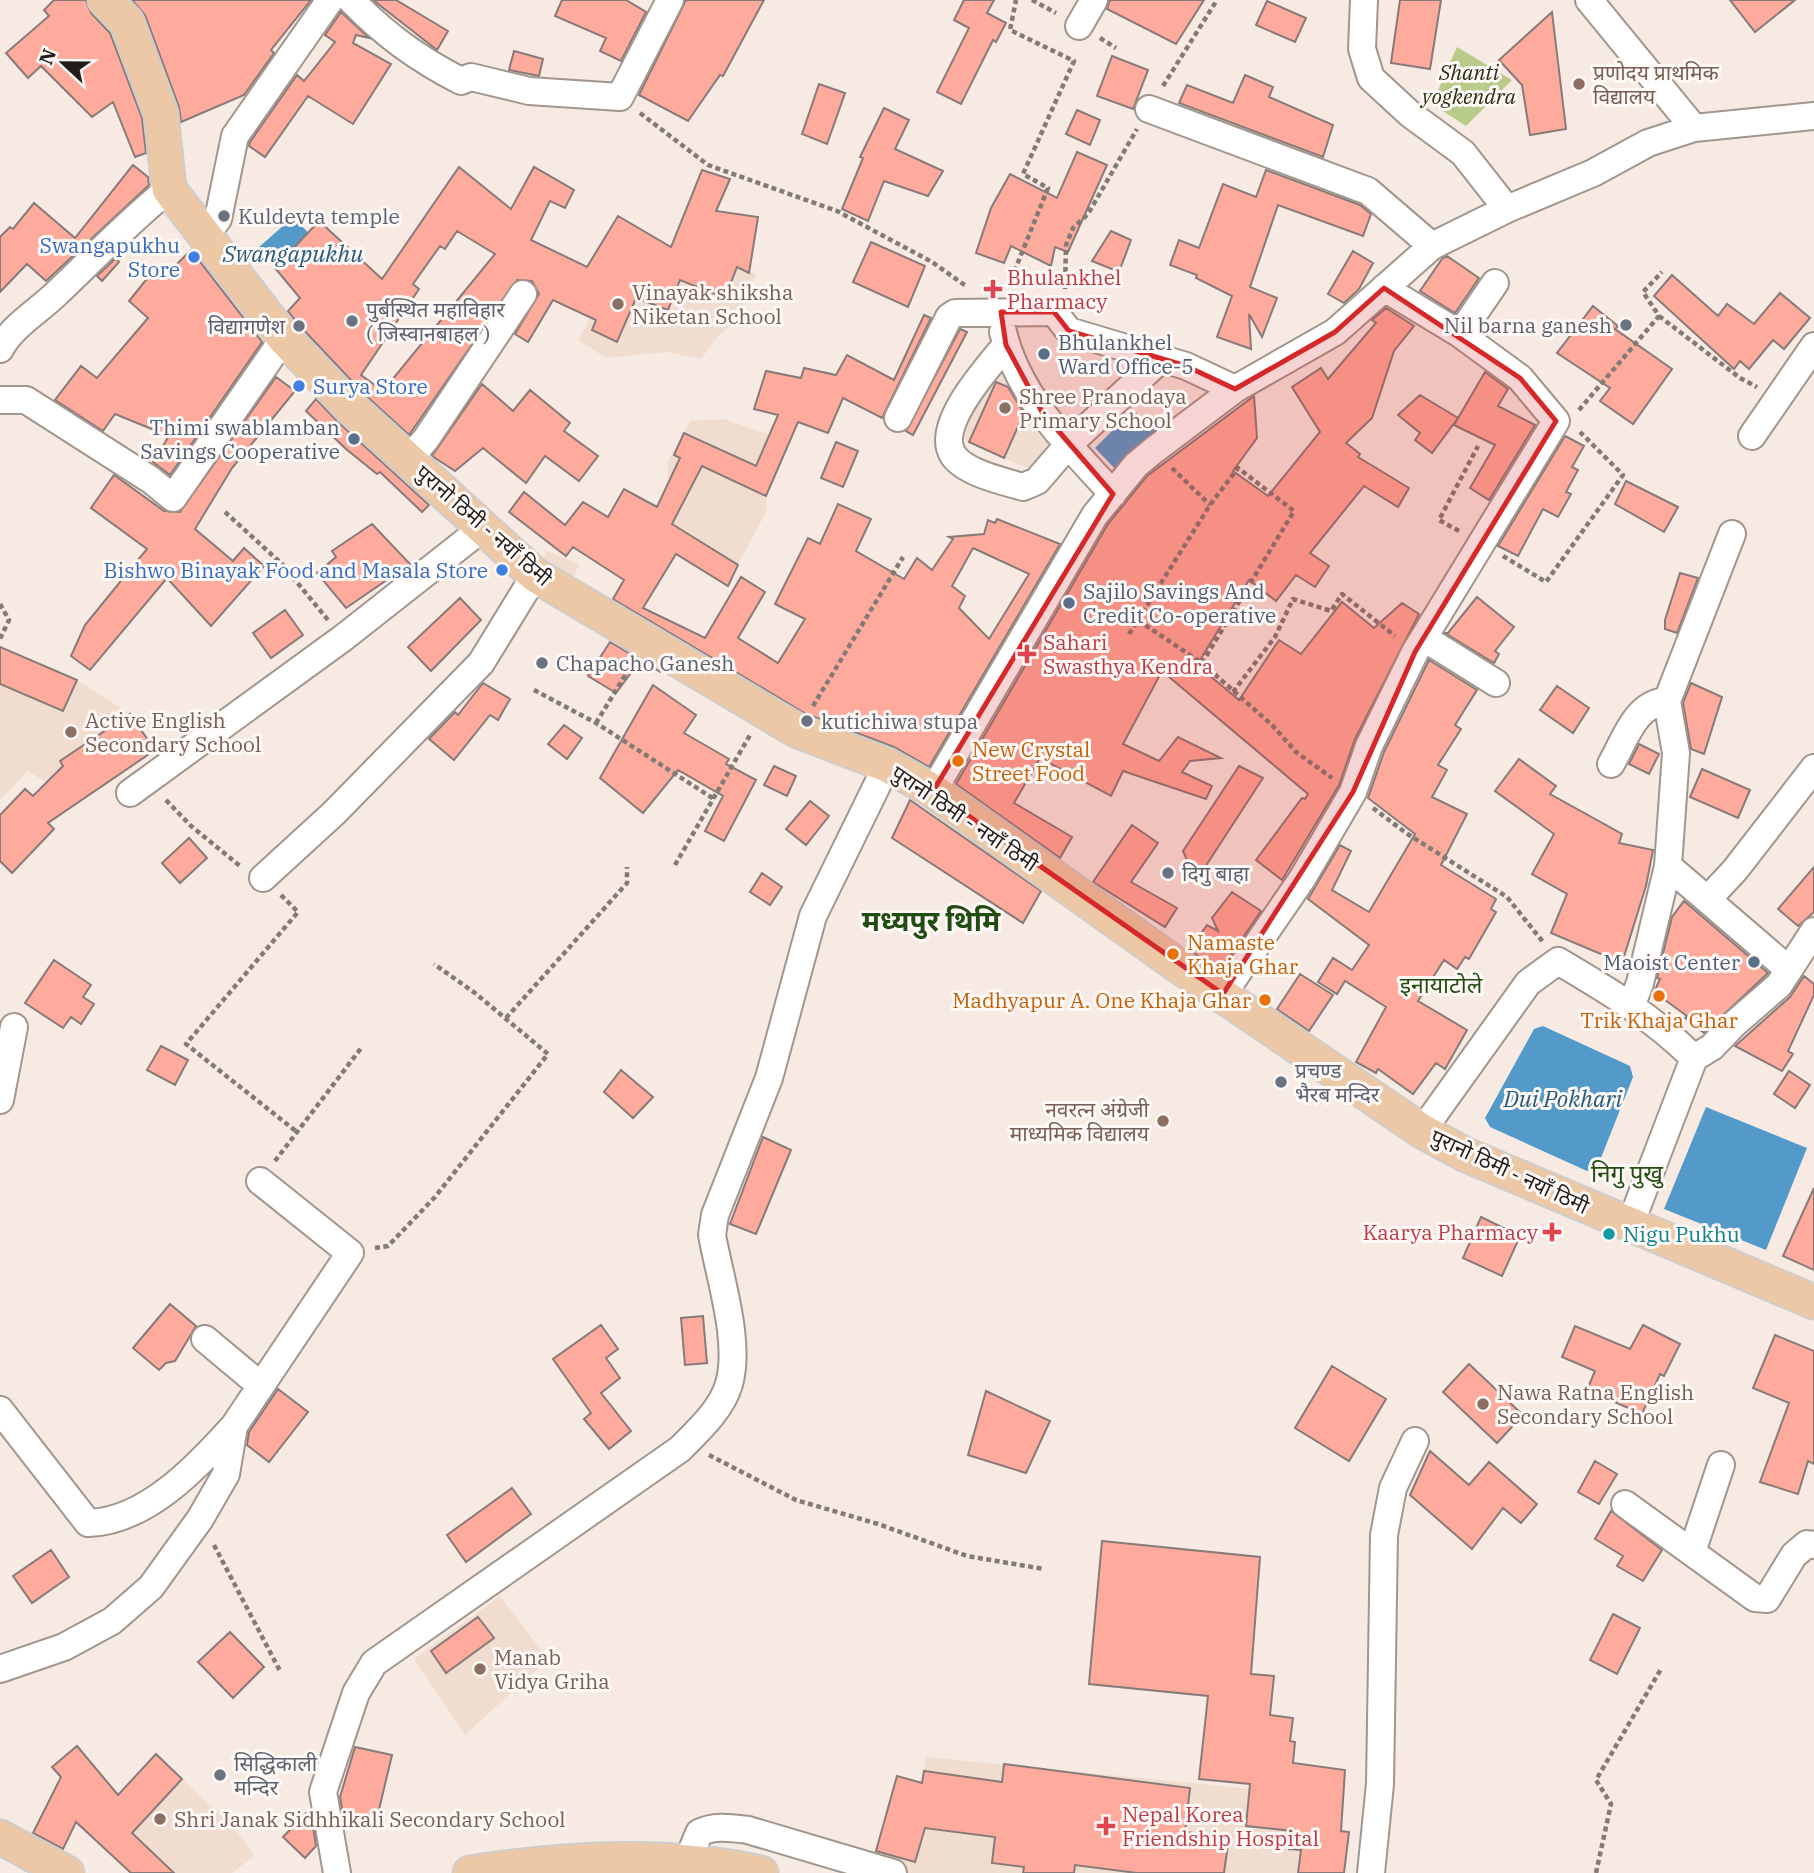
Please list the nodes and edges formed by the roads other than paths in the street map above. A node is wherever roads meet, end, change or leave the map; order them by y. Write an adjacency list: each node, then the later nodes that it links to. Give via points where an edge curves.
1 (105, 0): 12 (main road, via 127,22 161,114)
2 (330, 0): 14 (street, via 235,136 218,219)
3 (351, 0): 4 (street, via 382,32 461,81 471,77 529,91 620,97)
4 (670, 0)
5 (1094, 0): 8 (street)
6 (1364, 0): 13 (street, via 1362,49 1371,78 1463,153)
7 (1589, 0): 11 (street)
8 (1079, 26)
9 (1149, 110): 15 (street, via 1368,191)
10 (1814, 116): 11 (street)
11 (1694, 128): 13 (street, via 1648,143 1593,173)
12 (169, 189): 14 (main road, पुरानो ठिमी - नयाँ ठिमी); 24 (street, via 6,338)
13 (1507, 209): 15 (street)
14 (205, 236): 21 (main road, पुरानो ठिमी - नयाँ ठिमी)
15 (1432, 246): 17 (street)
16 (1495, 283): 20 (street)
17 (1384, 288): 20 (street); 26 (street, via 1335,332)
18 (523, 294): 31 (street)
19 (1004, 301): 22 (street); 25 (street, via 1054,312 1069,331); 28 (street, via 949,317)
20 (1460, 334): 36 (street, via 1520,377 1562,421)
21 (284, 338): 27 (street, via 173,498 26,400); 31 (main road, पुरानो ठिमी - नयाँ ठिमी)
22 (1006, 345): 30 (street, via 1042,412); 30 (street, via 969,388 952,427 953,454 966,466 1023,487 1037,481)
23 (1814, 346): 29 (street)
24 (0, 349)
25 (1162, 358): 26 (street); 30 (street)
26 (1235, 389): 32 (street, via 1136,465)
27 (0, 400)
28 (898, 418)
29 (1752, 436)
30 (1068, 445): 32 (street)
31 (408, 460): 33 (main road, पुरानो ठिमी - नयाँ ठिमी)
32 (1113, 494): 43 (street, via 1095,515)
33 (484, 527): 35 (main road, पुरानो ठिमी - नयाँ ठिमी); 42 (street, via 343,638)
34 (1732, 534): 38 (street)
35 (535, 575): 40 (main road, पुरानो ठिमी - नयाँ ठिमी, via 798,731); 45 (street, via 481,663 334,813)
36 (1420, 645): 37 (street); 49 (street, via 1369,746 1353,792 1302,879)
37 (1496, 684)
38 (1667, 701): 39 (street, via 1652,702 1642,709); 44 (street, via 1676,753)
39 (1611, 764)
40 (887, 765): 43 (main road, पुरानो ठिमी - नयाँ ठिमी); 71 (street, via 813,916 769,1078 715,1215 712,1235 734,1356 729,1387 700,1430 680,1449 374,1662 356,1693 324,1792)
41 (1814, 768): 46 (street)
42 (138, 786)
43 (933, 791): 49 (main road, पुरानो ठिमी - नयाँ ठिमी)
44 (1668, 866): 46 (street); 50 (street)
45 (263, 877)
46 (1708, 899): 48 (street)
47 (1814, 931): 48 (street)
48 (1788, 969): 52 (street, via 1779,985 1712,1048)
49 (1223, 994): 54 (main road, पुरानो ठिमी - नयाँ ठिमी)
50 (1632, 1004): 52 (street); 54 (street, via 1558,961 1528,983)
51 (14, 1027): 53 (street)
52 (1694, 1058): 56 (street)
53 (0, 1100)
54 (1422, 1131): 56 (main road, पुरानो ठिमी - नयाँ ठिमी, via 1464,1154)
55 (260, 1181): 59 (street, via 351,1253)
56 (1630, 1225): 57 (main road, पुरानो ठिमी - नयाँ ठिमी)
57 (1814, 1302)
58 (205, 1339): 59 (street)
59 (260, 1385): 61 (street)
60 (0, 1410): 61 (street, via 88,1523 104,1523 156,1499 197,1467)
61 (234, 1426): 67 (street, via 226,1474 151,1587 112,1621 64,1647)
62 (1415, 1441): 75 (street, via 1393,1488 1384,1535 1381,1784)
63 (1721, 1465): 66 (street)
64 (1626, 1504): 66 (street)
65 (1814, 1545): 66 (street, via 1807,1544 1794,1555 1767,1599 1755,1598)
66 (1692, 1552)
67 (0, 1669)
68 (0, 1838): 70 (main road)
69 (688, 1860): 72 (main road, via 561,1863); 73 (main road); 74 (street, via 699,1833 723,1827 748,1830)
70 (67, 1873)
71 (337, 1873)
72 (470, 1873)
73 (761, 1873)
74 (893, 1873)
75 (1371, 1873)

